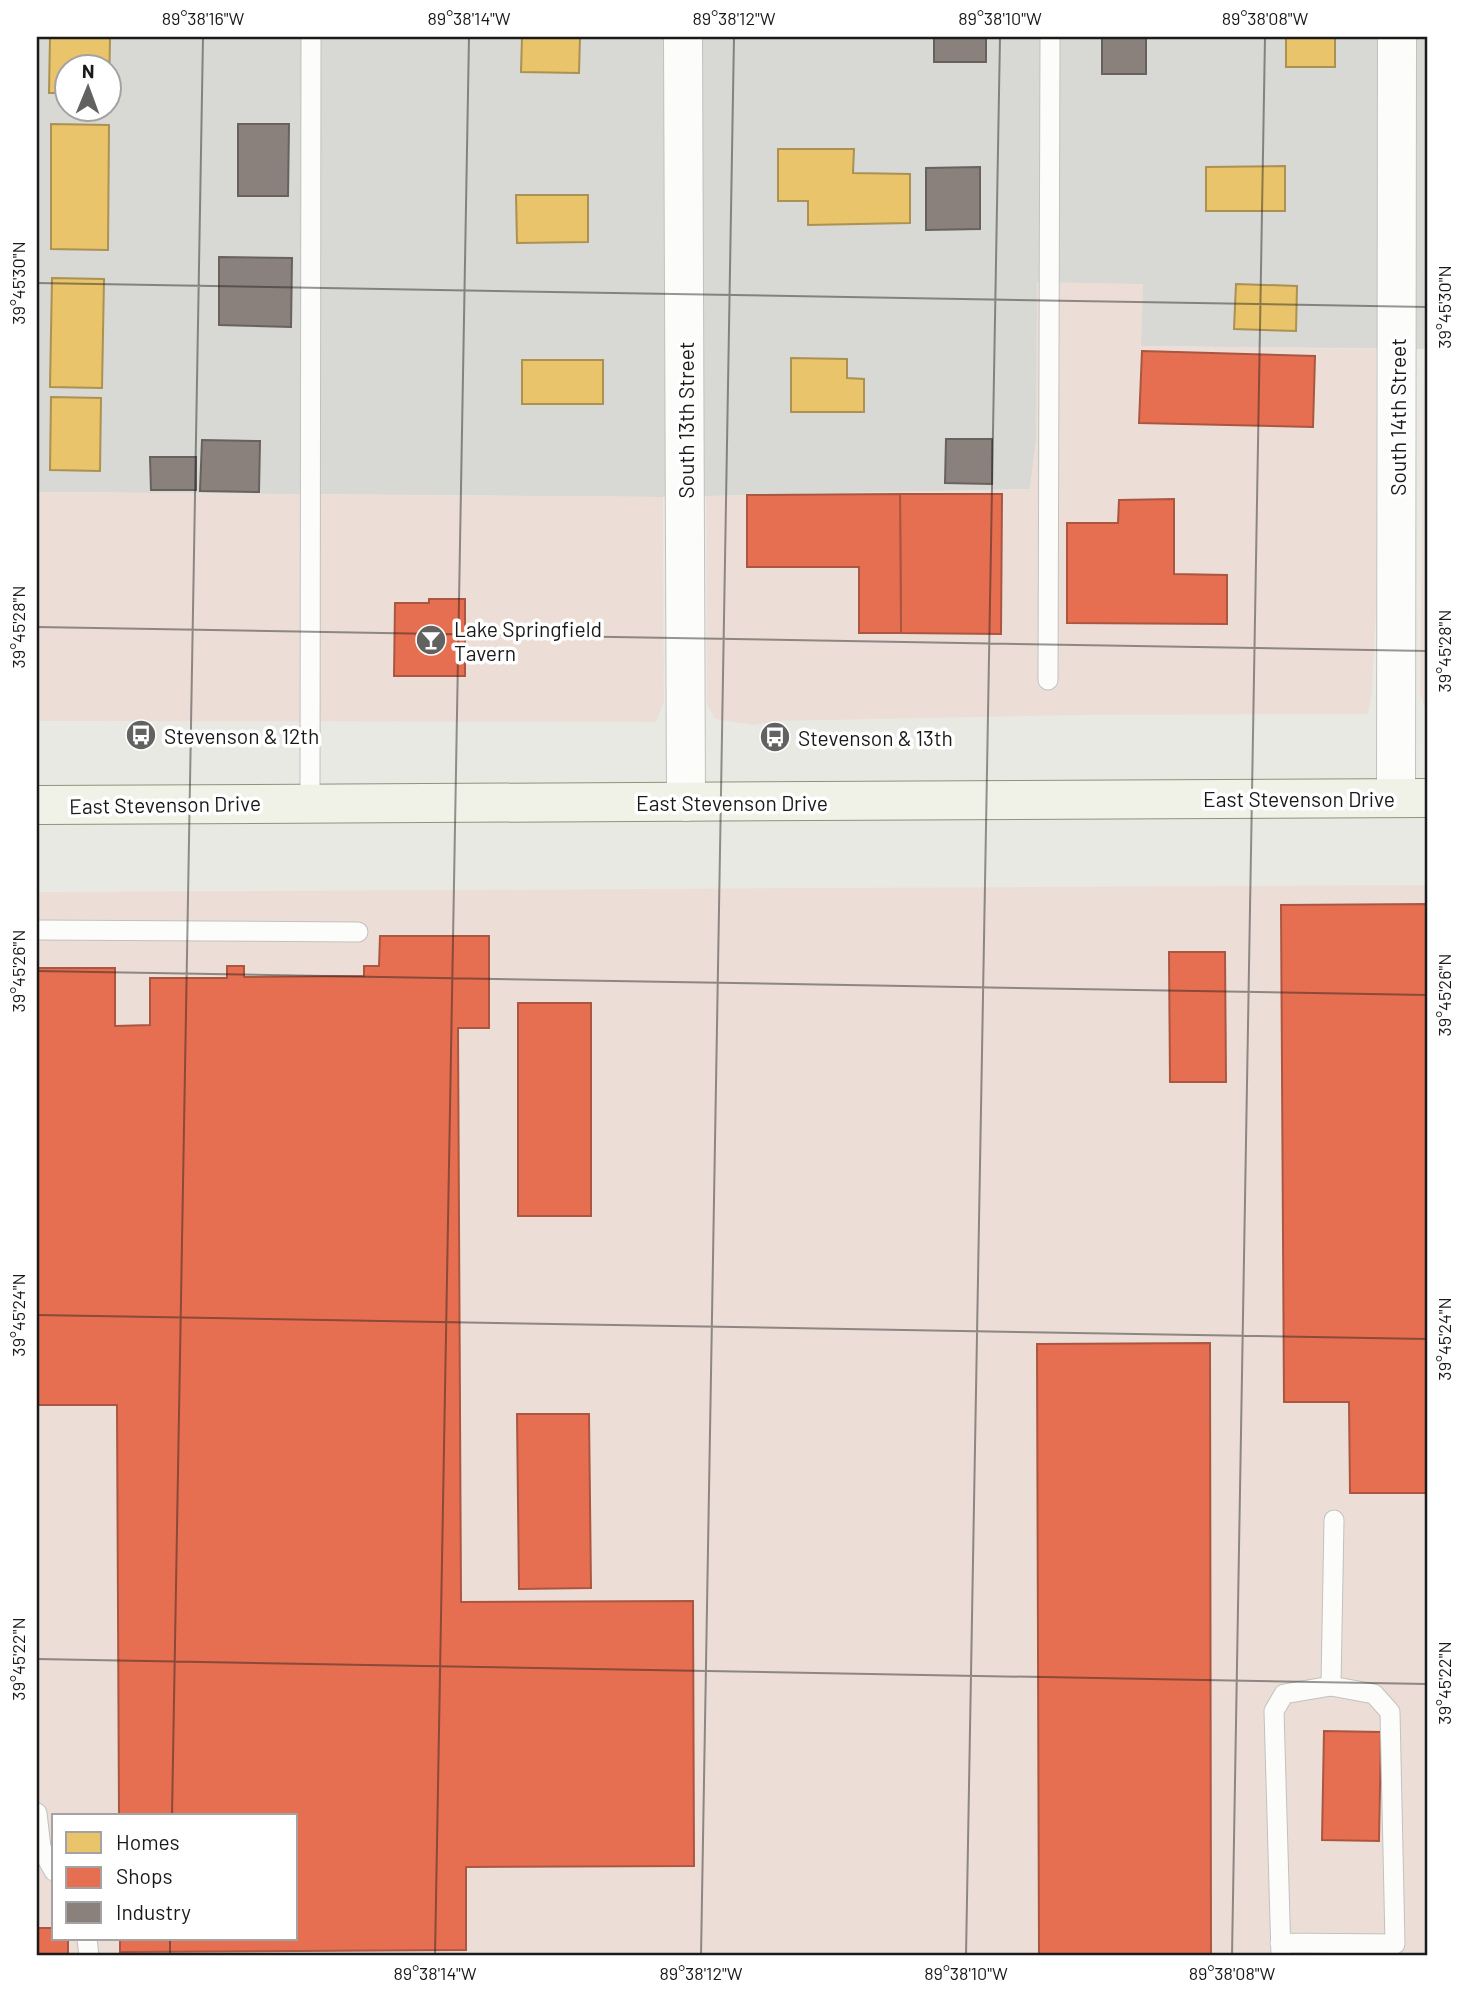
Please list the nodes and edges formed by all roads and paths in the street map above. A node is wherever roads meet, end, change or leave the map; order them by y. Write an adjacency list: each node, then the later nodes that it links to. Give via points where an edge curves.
1 (311, 37): 9 (lane)
2 (683, 37): 8 (street, South 13th Street)
3 (1051, 37): 6 (lane)
4 (1397, 37): 5 (street, South 14th Street)
5 (1412, 188): 7 (street, South 14th Street)
6 (1048, 680)
7 (1412, 798): 8 (main road, East Stevenson Drive)
8 (686, 802): 9 (main road, East Stevenson Drive)
9 (310, 803): 10 (main road, East Stevenson Drive)
10 (37, 805)
11 (37, 930): 12 (lane)
12 (358, 932)
13 (1334, 1520): 14 (lane)
14 (1331, 1686): 17 (lane, via 1284,1694 1274,1711); 17 (lane, via 1374,1695 1390,1712 1395,1944)
15 (37, 1813): 16 (lane, via 41,1848)
16 (52, 1867)
17 (1280, 1950)

